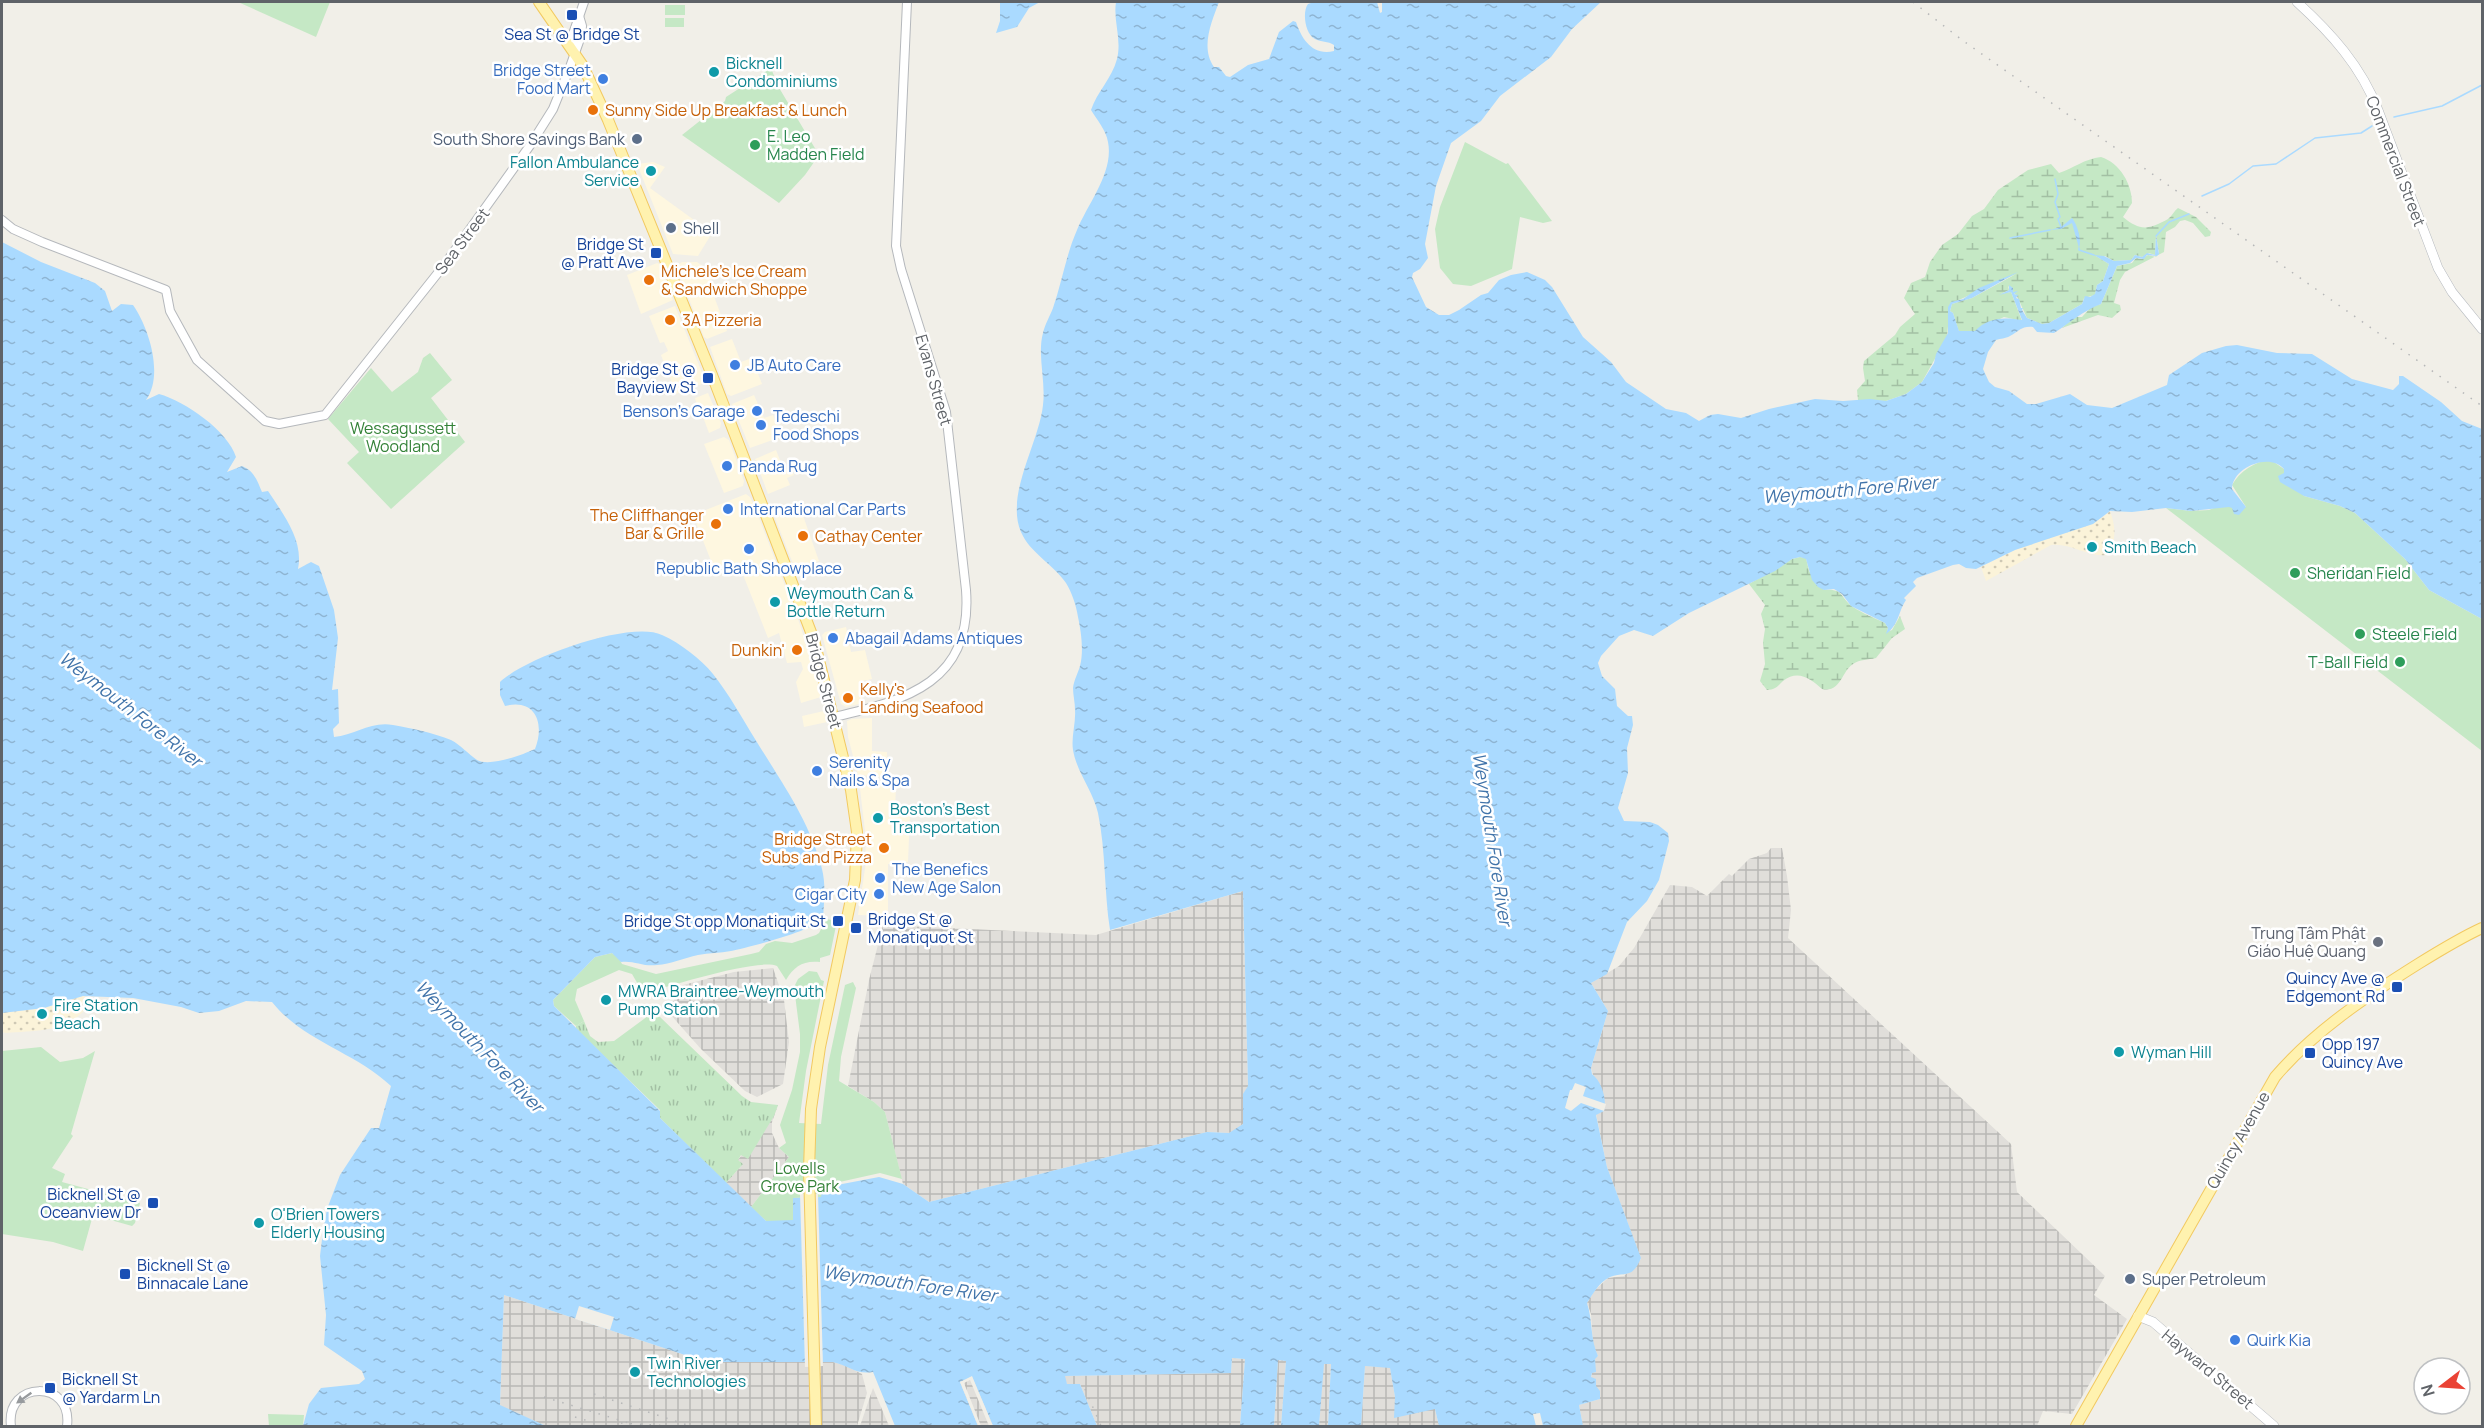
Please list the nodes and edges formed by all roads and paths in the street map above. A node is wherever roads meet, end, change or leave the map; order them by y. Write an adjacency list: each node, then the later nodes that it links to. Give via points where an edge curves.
1 (539, 2): 6 (main road, Bridge Street)
2 (584, 2): 5 (street, Sea Street)
3 (908, 2): 10 (street, Evans Street, via 897,246 946,412 966,618 957,648 930,682 903,698)
4 (2297, 2): 9 (main road, Commercial Street, via 2336,41 2366,84 2438,268)
5 (577, 20): 6 (street, via 565,28); 7 (street, Sea Street, via 582,32)
6 (555, 25): 7 (main road, Bridge Street)
7 (574, 51): 8 (street, Sea Street, via 553,110 516,167 410,310 325,415 279,424 256,416 191,351 170,311 166,290 42,242); 10 (main road, Bridge Street, via 621,150 780,547 817,650)
8 (2, 220)
9 (2482, 329)
10 (834, 717): 15 (main road, Bridge Street, via 853,801 857,866 818,1055 811,1109)
11 (2482, 928): 12 (main road, Quincy Avenue, via 2365,998 2278,1073)
12 (2138, 1316): 16 (main road, Quincy Avenue); 17 (main road, Hayward Street, via 2153,1322)
13 (11, 1426): 14 (street, one-way to 13, via 61,1400 37,1391 18,1400)
14 (68, 1426)
15 (816, 1426)
16 (2076, 1426)
17 (2274, 1426)

